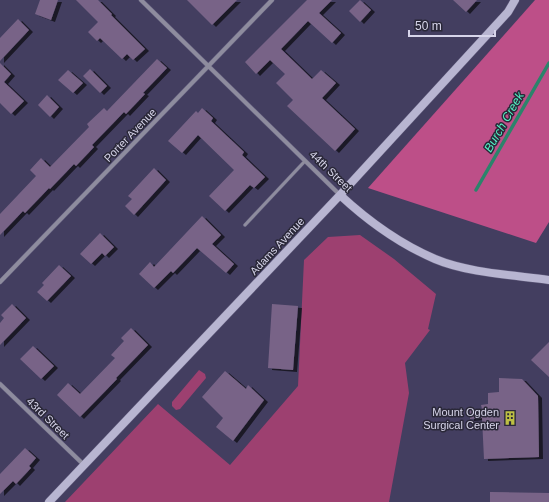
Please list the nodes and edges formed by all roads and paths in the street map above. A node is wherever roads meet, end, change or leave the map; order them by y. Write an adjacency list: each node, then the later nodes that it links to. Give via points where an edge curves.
1 (141, 0): 4 (street, 44th Street)
2 (272, 0): 4 (street, Porter Avenue)
3 (515, 0): 6 (street, Adams Avenue, via 508,12)
4 (210, 67): 5 (street, 44th Street); 9 (street, Porter Avenue)
5 (305, 161): 6 (street, 44th Street); 7 (lane)
6 (340, 195): 8 (street, 44th Street, via 363,216 404,244 437,260 481,271); 11 (street, Adams Avenue)
7 (246, 225)
8 (549, 280)
9 (0, 282)
10 (0, 384): 11 (street, 43rd Street)
11 (84, 465): 12 (street, Adams Avenue)
12 (49, 502)

